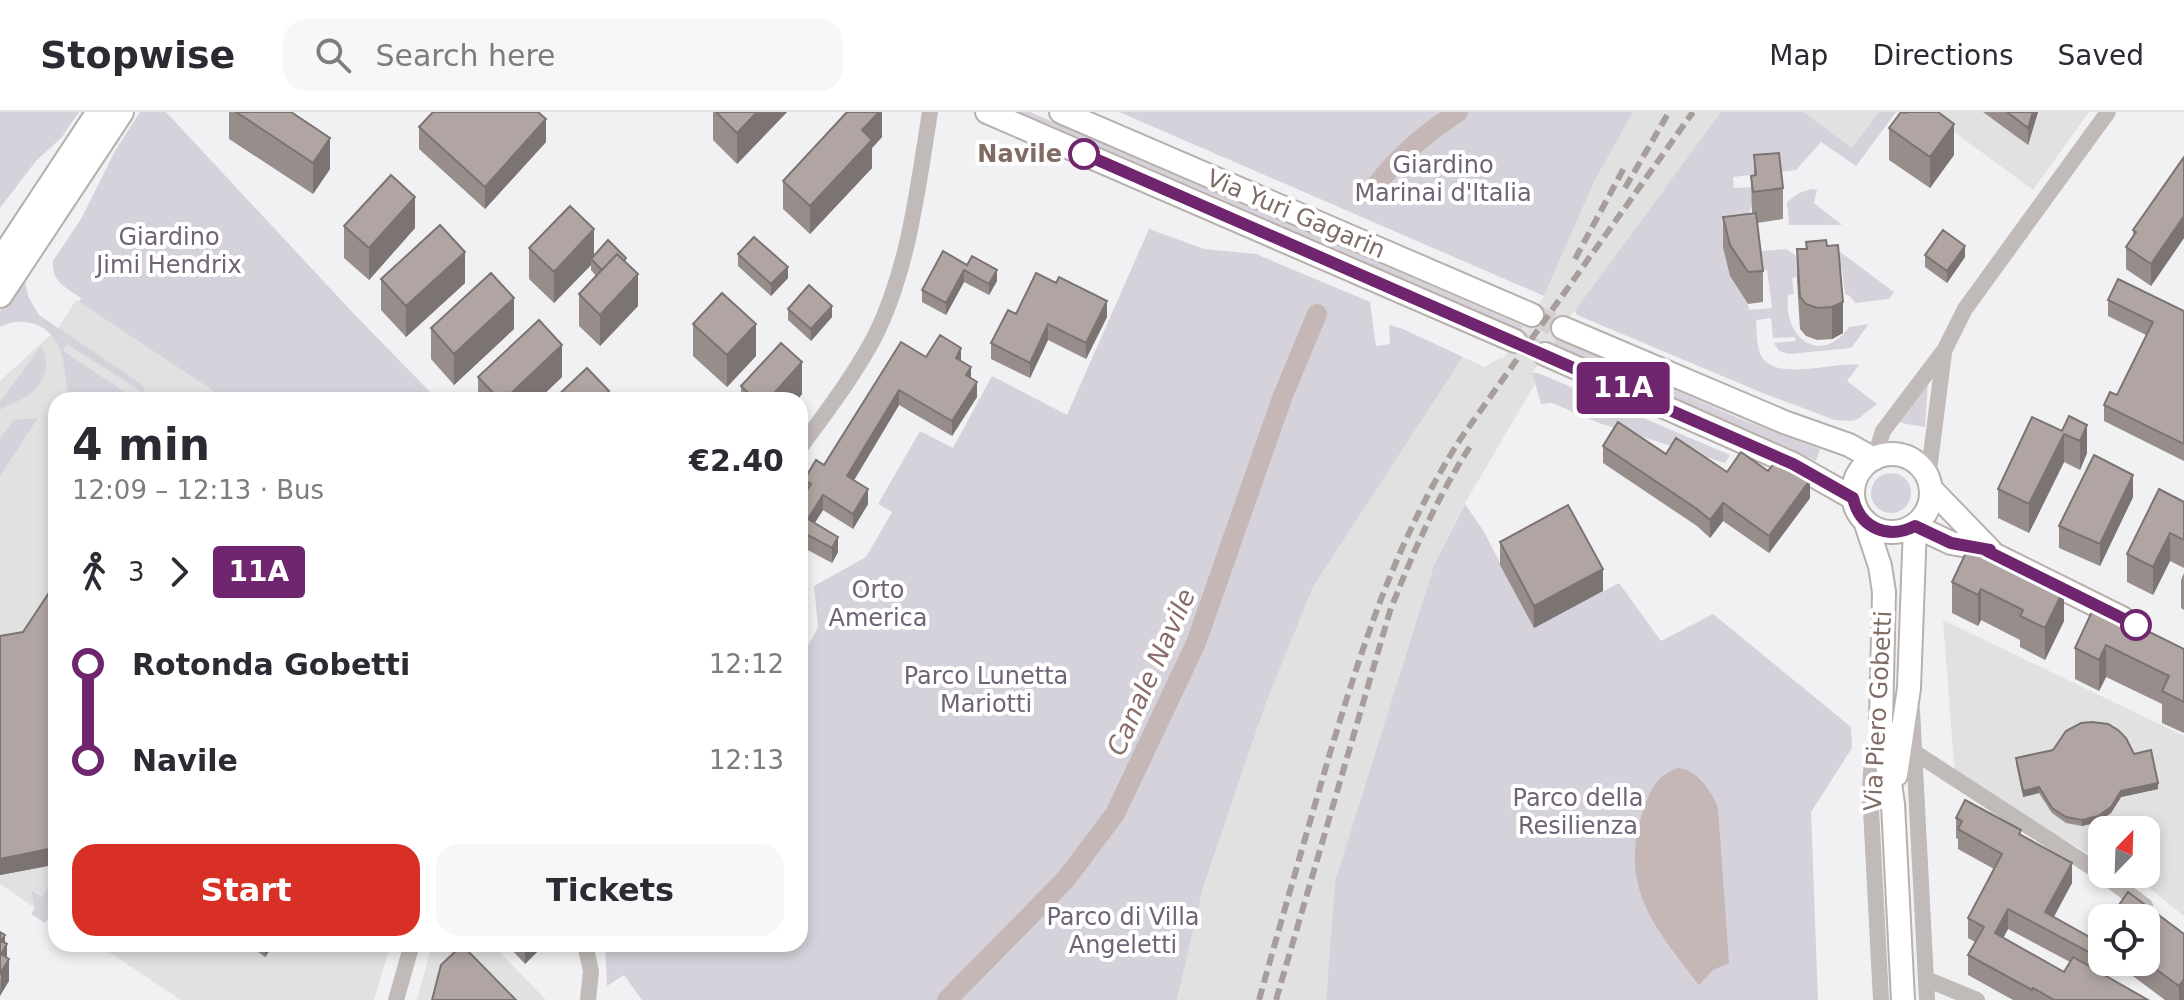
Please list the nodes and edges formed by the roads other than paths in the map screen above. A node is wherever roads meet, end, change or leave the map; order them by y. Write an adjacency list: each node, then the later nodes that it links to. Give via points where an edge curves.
1 (99, 112): 7 (main road)
2 (121, 112): 8 (main road)
3 (930, 112): 14 (street, via 918,191 884,317 849,381)
4 (987, 112): 11 (main road, Via Yuri Gagarin)
5 (1061, 112): 9 (main road, Via Yuri Gagarin)
6 (2108, 112): 12 (street, via 1965,309)
7 (0, 262)
8 (0, 295)
9 (1532, 315)
10 (1563, 328): 15 (main road)
11 (1515, 341)
12 (1945, 349): 15 (street, via 1883,431); 16 (street)
13 (1545, 354): 17 (main road, via 1783,460)
14 (808, 437)
15 (1874, 459): 16 (main road, via 1910,458 1922,467); 17 (main road, via 1856,479)
16 (1930, 484): 19 (main road, via 1929,509); 21 (main road)
17 (1853, 498): 18 (main road)
18 (1865, 521): 19 (main road, via 1885,532); 25 (main road, Via Piero Gobetti, via 1884,592)
19 (1915, 526): 20 (main road); 22 (main road, Via Piero Gobetti)
20 (1957, 545): 21 (main road); 22 (main road, via 1931,558)
21 (1990, 550): 23 (main road)
22 (1914, 581): 24 (main road, Via Piero Gobetti)
23 (2136, 625)
24 (1909, 688): 26 (street, Via Piero Gobetti); 29 (main road)
25 (1881, 721): 29 (main road); 38 (street, Via Piero Gobetti, via 1870,780)
26 (1914, 752): 27 (street); 28 (street, Via Piero Gobetti)
27 (1953, 779): 28 (street, via 1937,775); 30 (street)
28 (1915, 790): 35 (street, Via Piero Gobetti)
29 (1893, 804): 39 (main road)
30 (2088, 864)
31 (2123, 888): 32 (street)
32 (2143, 904)
33 (410, 952): 36 (street)
34 (587, 952): 37 (street)
35 (1926, 979): 40 (street, Via Piero Gobetti); 41 (street)
36 (396, 1000)
37 (588, 1000)
38 (1881, 1000)
39 (1903, 1000)
40 (1927, 1000)
41 (1977, 1000)

